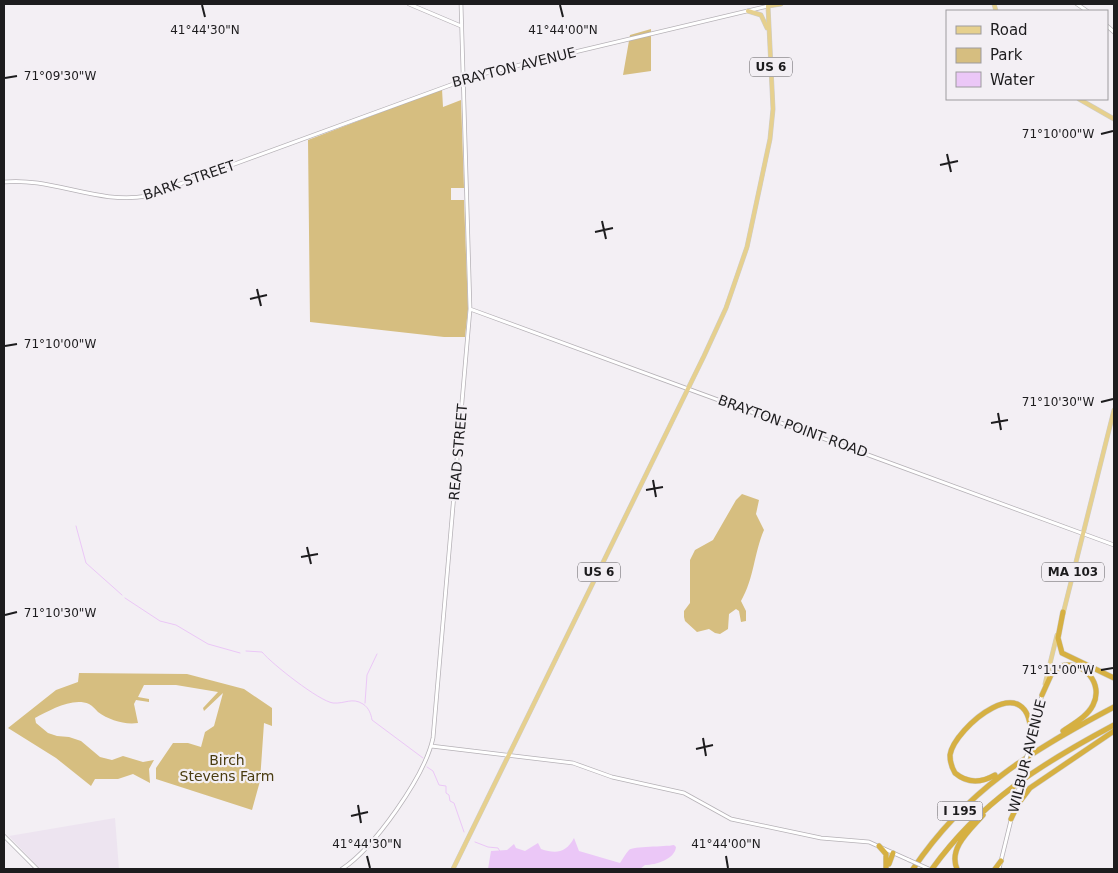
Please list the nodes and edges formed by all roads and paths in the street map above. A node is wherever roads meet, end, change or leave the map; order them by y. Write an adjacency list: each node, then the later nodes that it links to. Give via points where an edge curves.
1 (409, 4): 6 (main road)
2 (461, 4): 6 (main road, READ STREET)
3 (781, 4): 4 (main road, BRAYTON AVENUE)
4 (768, 5): 5 (main road, BRAYTON AVENUE); 7 (main road, US 6)
5 (748, 11): 7 (main road, via 762,17); 8 (main road, BRAYTON AVENUE)
6 (461, 26): 8 (main road, READ STREET)
7 (769, 34): 14 (main road, US 6, via 772,119 752,224 725,311)
8 (464, 79): 11 (main road, BRAYTON AVENUE); 13 (main road, READ STREET)
9 (1081, 100): 10 (main road)
10 (1114, 119)
11 (284, 146): 12 (main road, BARK STREET, via 135,198 104,197 28,181)
12 (4, 182)
13 (470, 309): 14 (main road, BRAYTON POINT ROAD); 25 (main road, READ STREET)
14 (689, 388): 16 (main road, BRAYTON POINT ROAD); 27 (main road, US 6)
15 (1114, 410): 16 (main road, WILBUR AVENUE / MA 103)
16 (1083, 533): 17 (main road, BRAYTON POINT ROAD); 18 (main road, WILBUR AVENUE / MA 103)
17 (1114, 545)
18 (1063, 612): 19 (highway, via 1058,638 1062,653); 20 (main road, WILBUR AVENUE / MA 103)
19 (1114, 678)
20 (1042, 695): 24 (main road, WILBUR AVENUE / MA 103); 26 (highway, via 1054,672 1061,666 1070,665 1088,673 1096,694 1087,714)
21 (1114, 707): 26 (highway, I 195)
22 (1114, 725): 29 (highway, I 195, via 1048,761)
23 (1114, 731): 30 (highway, via 1030,788)
24 (1030, 741): 28 (highway, via 1031,723 1027,711 1018,704 1006,703 975,721 956,742 950,756 955,773 971,782 989,778); 30 (main road, WILBUR AVENUE / MA 103, bridge)
25 (431, 746): 27 (main road); 36 (main road, READ STREET, via 421,771 377,835 360,856)
26 (1040, 747): 28 (highway, I 195)
27 (508, 756): 32 (main road, via 559,760 612,777 678,791 731,819 808,836 864,841); 37 (main road, US 6)
28 (1017, 762): 39 (highway, I 195, via 960,810)
29 (1002, 793): 40 (highway, I 195, via 962,832); 41 (highway, via 959,844 954,854)
30 (1011, 820): 34 (main road, WILBUR AVENUE / MA 103)
31 (4, 836): 35 (main road)
32 (879, 846): 33 (main road); 38 (highway, via 886,856)
33 (893, 852): 38 (highway); 40 (main road, bridge)
34 (1001, 861): 42 (highway)
35 (37, 869)
36 (342, 869)
37 (453, 869)
38 (886, 869)
39 (912, 869)
40 (931, 869)
41 (957, 869)
42 (997, 869)

